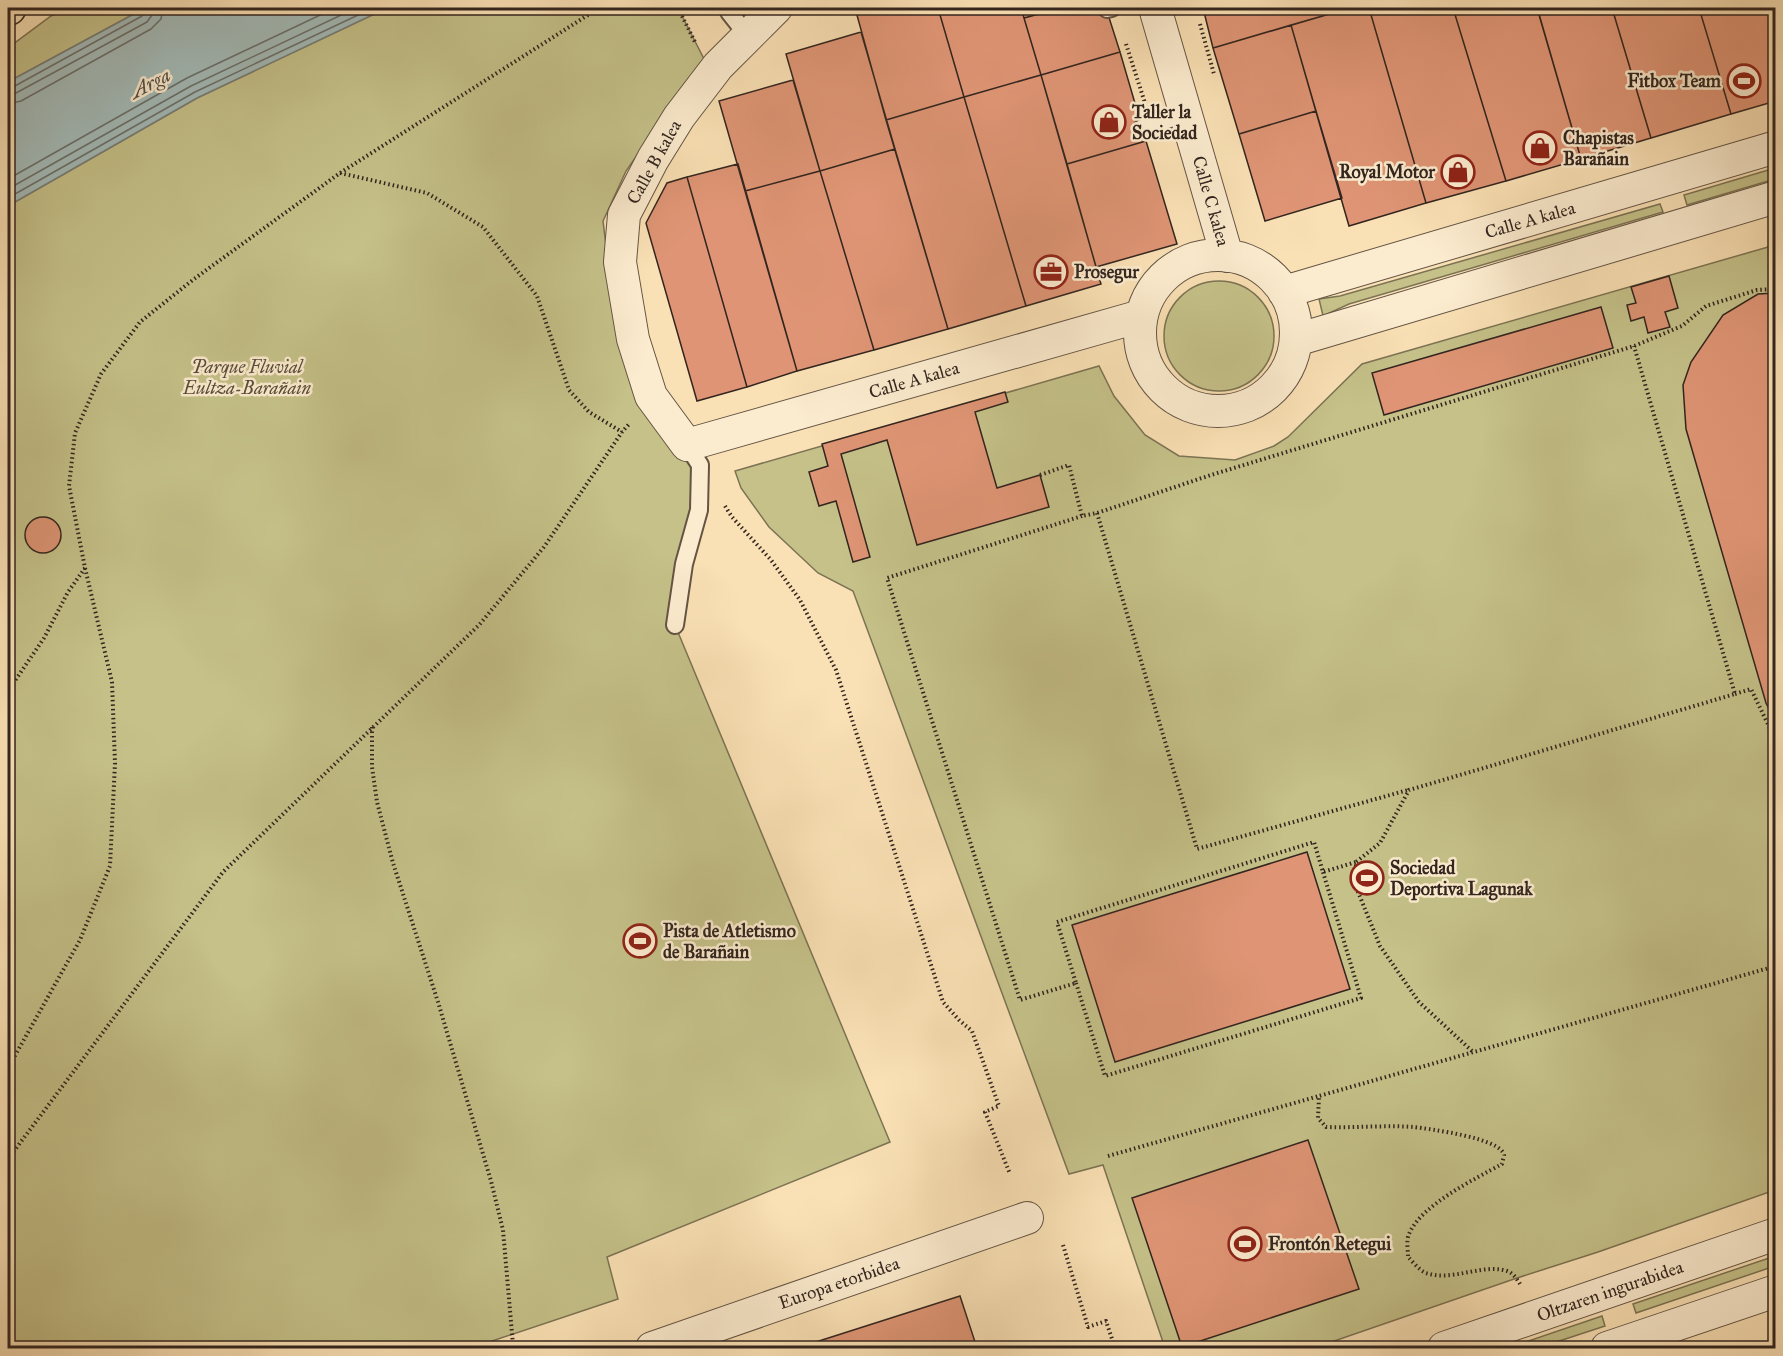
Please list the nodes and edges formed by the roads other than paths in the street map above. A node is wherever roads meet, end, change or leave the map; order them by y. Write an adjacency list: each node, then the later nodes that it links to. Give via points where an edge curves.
1 (729, 8): 4 (lane)
2 (776, 8): 4 (street, Calle B kalea)
3 (1155, 8): 5 (street, Calle C kalea)
4 (748, 36): 13 (street, Calle B kalea, via 718,66 678,117 624,215 620,262 633,339 651,396)
5 (1185, 114): 6 (lane); 9 (street, Calle C kalea)
6 (1145, 120)
7 (1776, 147): 10 (street, Calle A kalea)
8 (1776, 197): 12 (street)
9 (1227, 256): 10 (street, via 1262,269); 11 (street, via 1204,257 1182,264 1163,277)
10 (1284, 292): 12 (street, via 1294,317)
11 (1142, 316): 12 (street, via 1139,341 1146,366 1160,387 1181,402 1205,411 1231,411 1255,402 1275,387 1289,365); 13 (street, Calle A kalea)
12 (1296, 340)
13 (693, 455): 14 (lane, via 699,510 684,564)
14 (675, 625)
15 (1027, 1218): 18 (street, Europa etorbidea)
16 (1776, 1234): 19 (street, Oltzaren ingurabidea)
17 (1776, 1291): 20 (street)
18 (652, 1348)
19 (1444, 1348)
20 (1607, 1348)

